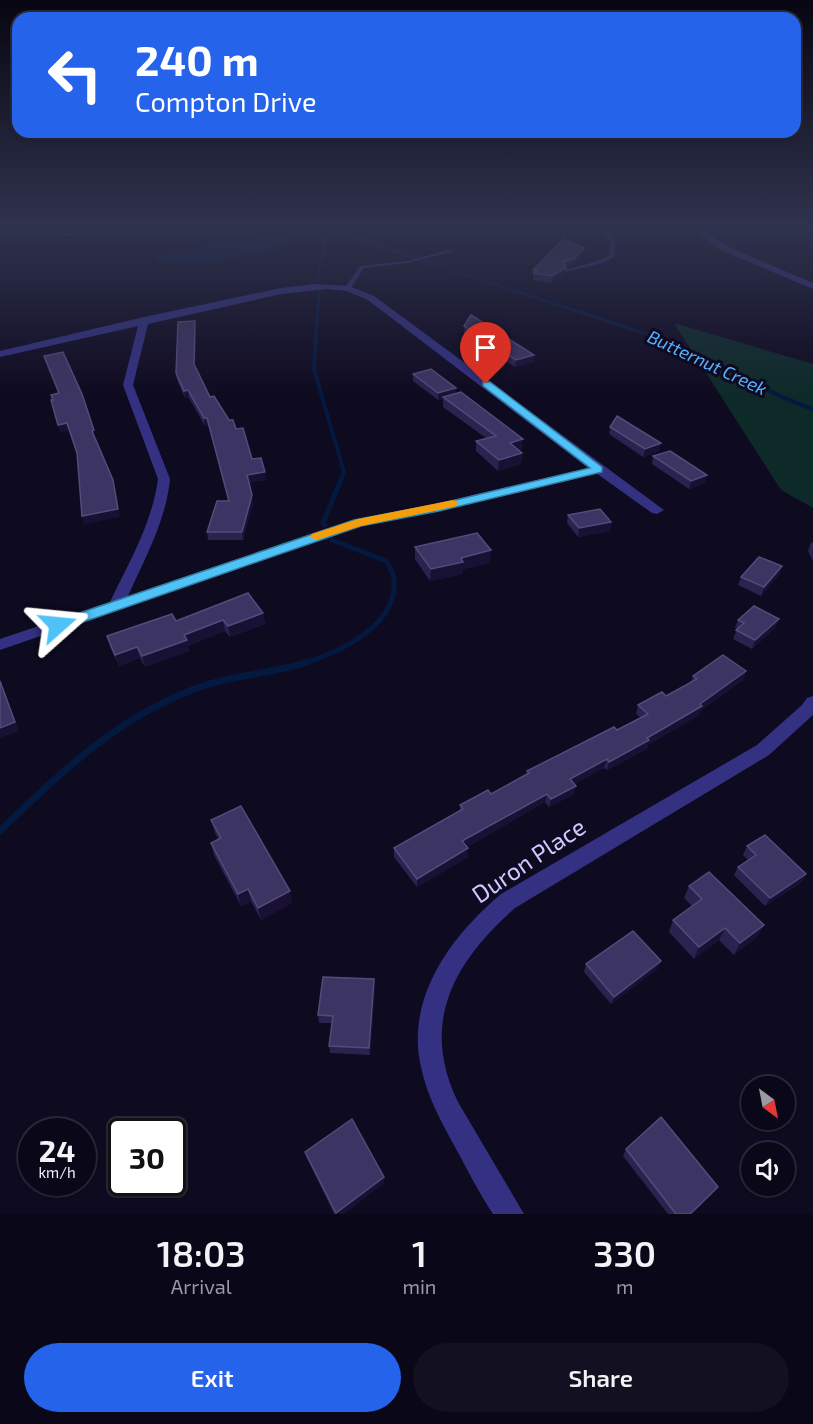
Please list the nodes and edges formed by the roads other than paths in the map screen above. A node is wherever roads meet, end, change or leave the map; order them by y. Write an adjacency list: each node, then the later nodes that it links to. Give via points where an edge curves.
1 (351, 284): 2 (lane)
2 (348, 288): 3 (street, via 308,287); 5 (street, via 371,297)
3 (144, 320): 4 (street); 7 (street, via 128,385 164,480 164,491)
4 (0, 354)
5 (598, 469): 6 (street); 7 (street, via 358,523)
6 (657, 510)
7 (117, 606): 8 (street)
8 (0, 645)
9 (813, 702): 10 (street, Duron Place, via 763,750 508,902 483,922 459,951 441,982 431,1037 433,1072 446,1106)
10 (510, 1214)

